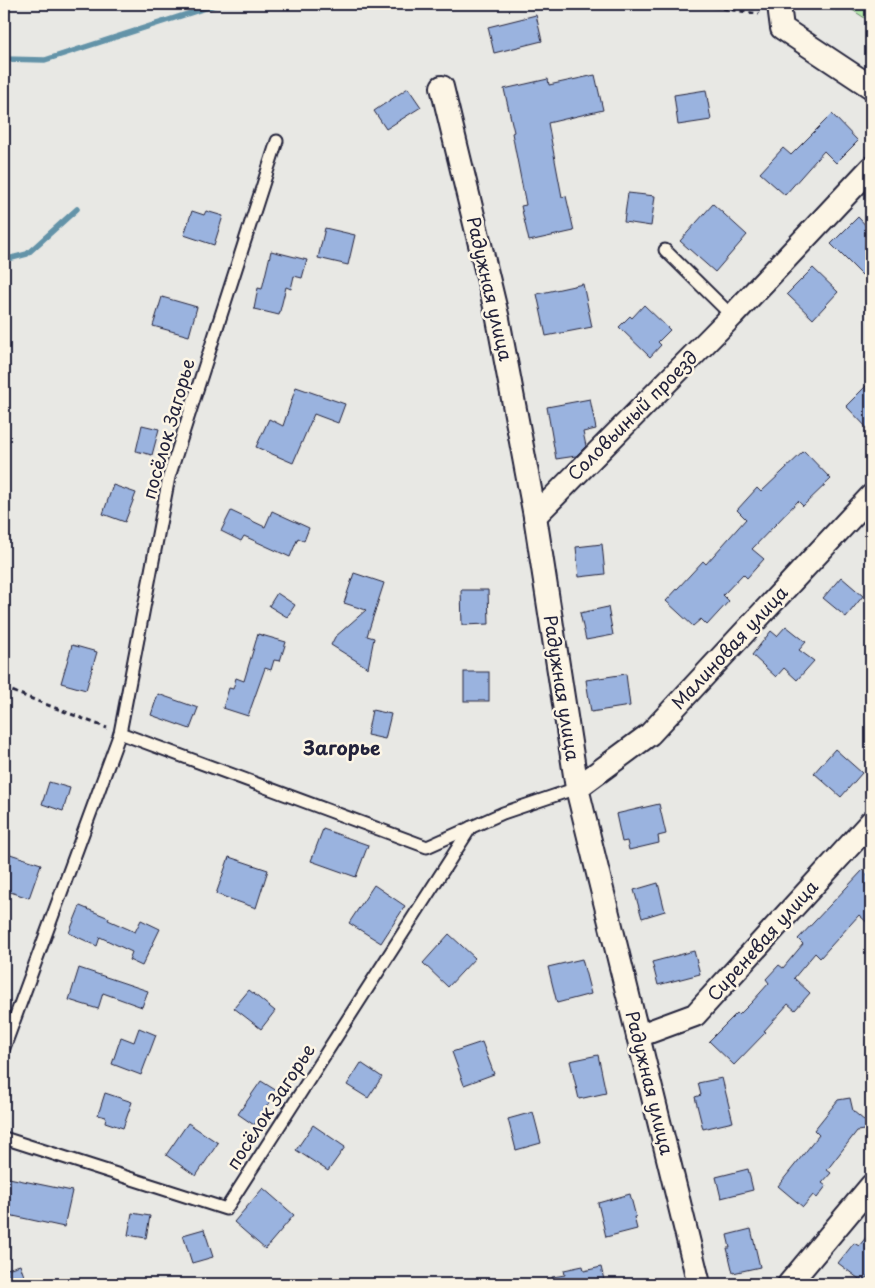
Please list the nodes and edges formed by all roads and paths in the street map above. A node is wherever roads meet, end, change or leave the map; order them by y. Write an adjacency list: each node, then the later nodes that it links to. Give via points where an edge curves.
1 (696, 4): 3 (path, via 769,15)
2 (779, 4): 3 (street)
3 (782, 28): 5 (street)
4 (442, 87): 11 (street, Радужная улица, via 498,319)
5 (871, 87)
6 (278, 141): 13 (lane, посёлок Загорье, via 169,477)
7 (871, 168): 9 (street, Соловьиный проезд)
8 (665, 250): 9 (lane)
9 (732, 316): 11 (street, Соловьиный проезд)
10 (871, 496): 14 (street, Малиновая улица, via 650,734)
11 (535, 516): 14 (street, Радужная улица)
12 (4, 688): 13 (path)
13 (120, 733): 16 (lane, via 426,846); 18 (lane, посёлок Загорье)
14 (576, 788): 16 (lane); 17 (street, Радужная улица)
15 (871, 822): 17 (street, Сиреневая улица, via 695,1015)
16 (471, 827): 19 (lane, посёлок Загорье, via 226,1209)
17 (638, 1036): 21 (street, Радужная улица)
18 (4, 1048)
19 (4, 1138)
20 (871, 1186): 22 (street)
21 (699, 1284)
22 (789, 1284)

